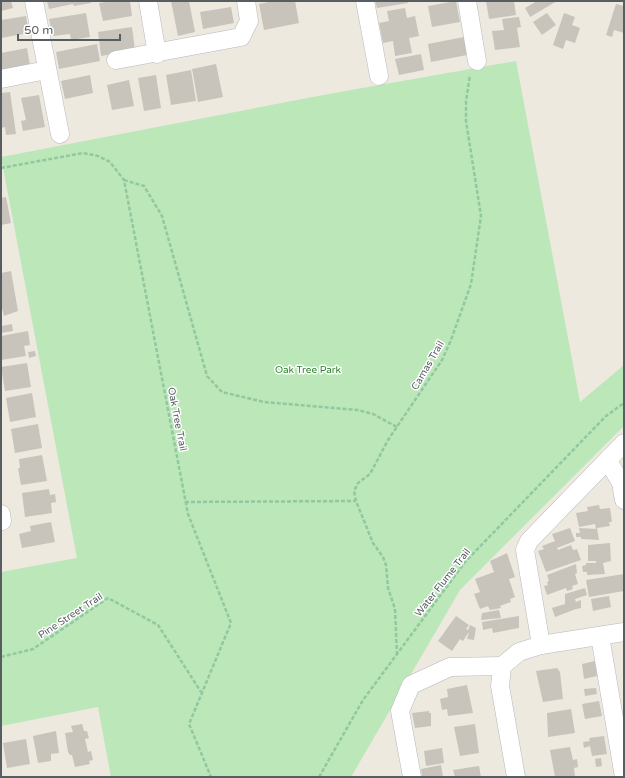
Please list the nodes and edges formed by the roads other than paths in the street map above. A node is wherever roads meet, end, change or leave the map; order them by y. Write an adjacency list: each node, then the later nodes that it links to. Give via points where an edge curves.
1 (34, 1): 9 (street)
2 (148, 1): 6 (street)
3 (246, 1): 6 (street, via 249,20 241,37)
4 (365, 1): 10 (street)
5 (467, 1): 8 (street)
6 (157, 54): 7 (street)
7 (116, 60)
8 (477, 61)
9 (47, 70): 11 (street); 12 (street)
10 (379, 76)
11 (1, 79)
12 (60, 134)
13 (624, 443): 14 (street)
14 (608, 462): 15 (street, via 621,483); 18 (street, via 529,541 525,550)
15 (624, 500)
16 (624, 632): 17 (street)
17 (600, 636): 18 (street); 22 (street)
18 (541, 645): 19 (street, via 519,652)
19 (502, 666): 20 (street, via 450,667 411,685 400,711); 21 (street, via 500,686)
20 (412, 777)
21 (516, 777)
22 (624, 777)

